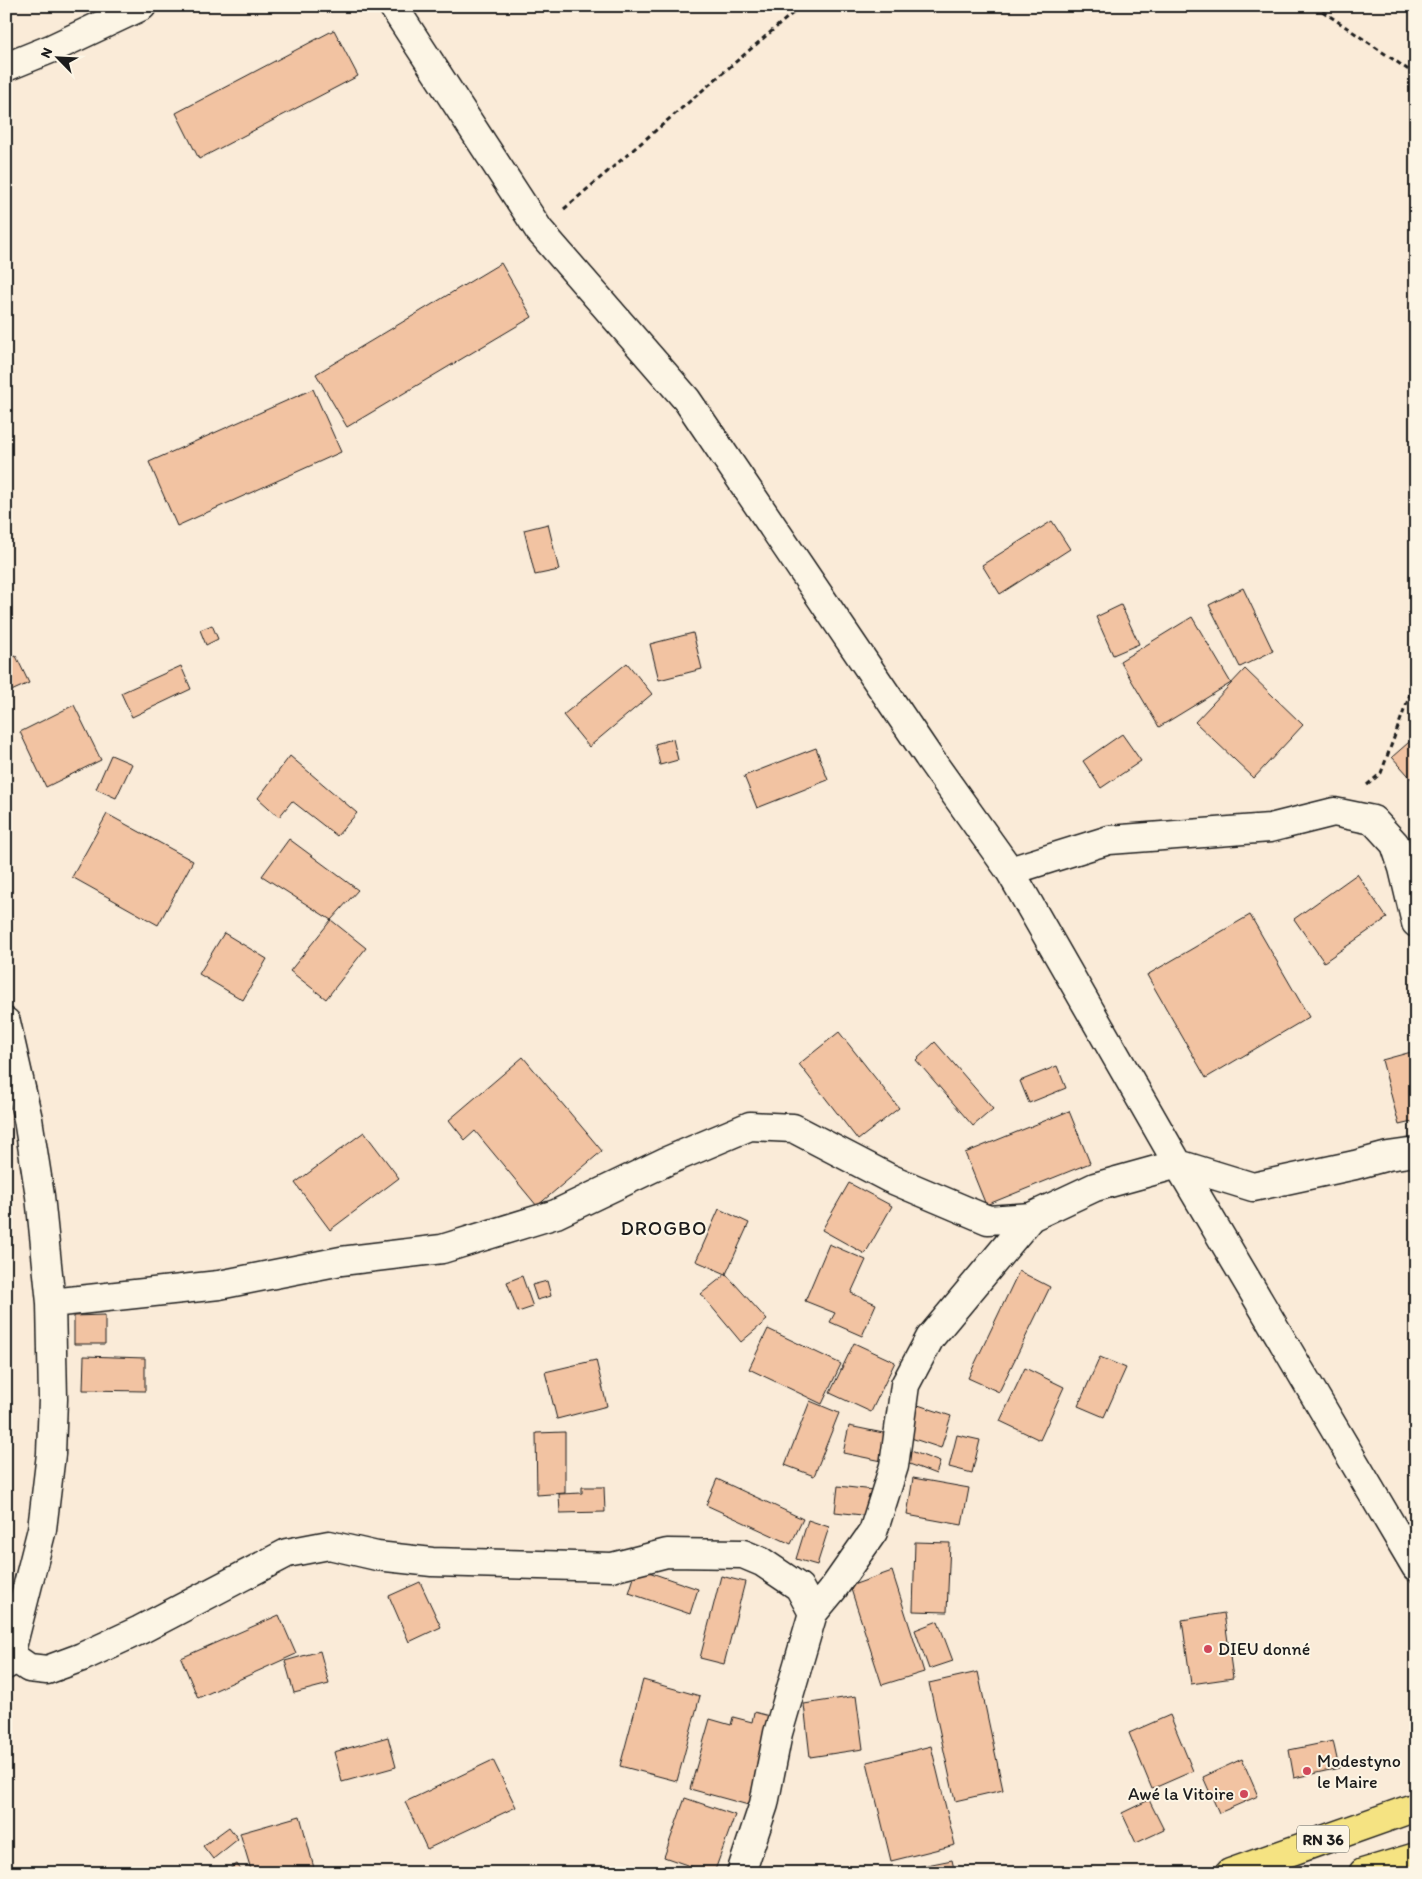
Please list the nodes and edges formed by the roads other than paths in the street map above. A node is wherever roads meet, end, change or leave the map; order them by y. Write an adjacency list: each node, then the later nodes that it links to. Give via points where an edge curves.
1 (142, 6): 3 (street)
2 (393, 6): 4 (street, via 539,230 687,400 928,756)
3 (6, 67)
4 (1010, 871): 5 (street, via 1109,840 1270,828 1334,812 1373,820 1395,844); 8 (street)
5 (1416, 923)
6 (6, 1022): 10 (street, via 28,1119)
7 (1416, 1152): 8 (street, via 1253,1187)
8 (1178, 1164): 9 (street, via 1095,1187); 11 (street)
9 (1031, 1217): 10 (street, via 988,1220 889,1178 793,1128 750,1126 666,1161 556,1214 442,1249 341,1261 219,1285); 12 (street, via 930,1338 906,1385 894,1466 874,1532)
10 (51, 1303): 13 (street, via 51,1454 42,1529)
11 (1416, 1567)
12 (813, 1613): 13 (street, via 799,1587 762,1562 743,1554 667,1553 612,1567 432,1562 377,1556 329,1545 287,1553 140,1630 47,1670 29,1668); 16 (street, via 778,1733 764,1804)
13 (8, 1660)
14 (1416, 1807): 17 (main road, RN 36)
15 (1416, 1857): 18 (main road, RN 36)
16 (741, 1873)
17 (1230, 1873)
18 (1363, 1873)

